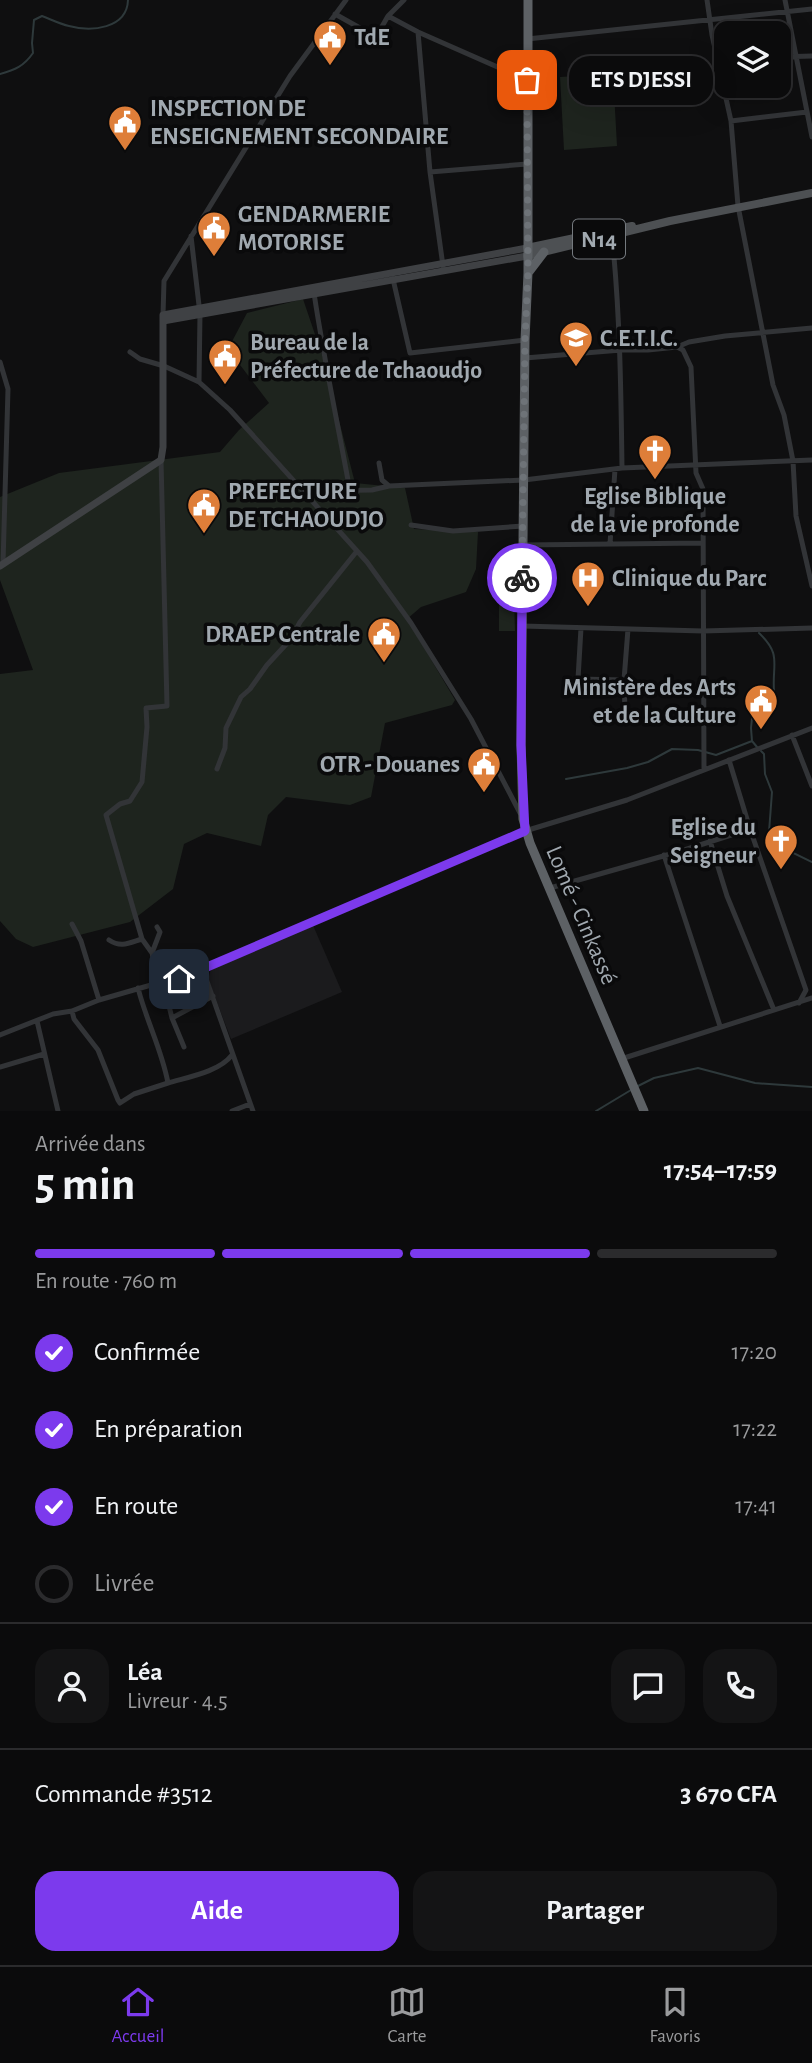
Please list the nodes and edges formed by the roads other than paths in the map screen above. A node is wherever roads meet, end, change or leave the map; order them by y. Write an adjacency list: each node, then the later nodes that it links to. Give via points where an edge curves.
1 (346, 0): 8 (street)
2 (404, 0): 9 (street)
3 (528, 0): 12 (highway, Lomé - Cinkassé)
4 (707, 0): 10 (street)
5 (785, 0): 7 (street)
6 (812, 9): 7 (street)
7 (788, 11): 10 (street); 16 (street)
8 (335, 14): 9 (street, via 376,37); 27 (street, via 290,76)
9 (388, 16): 11 (street)
10 (710, 20): 12 (street); 13 (street)
11 (418, 32): 17 (street); 23 (street)
12 (527, 39): 17 (highway, Lomé - Cinkassé)
13 (714, 39)
14 (812, 56): 16 (street)
15 (791, 57): 16 (street)
16 (797, 57): 19 (street)
17 (527, 80): 22 (highway, Lomé - Cinkassé)
18 (726, 98): 20 (street)
19 (807, 112): 20 (street); 21 (street)
20 (731, 121): 25 (street)
21 (812, 137)
22 (527, 164): 23 (street); 29 (highway, Lomé - Cinkassé)
23 (430, 172): 31 (street)
24 (812, 193): 25 (main road, N14)
25 (738, 206): 26 (main road, N14); 38 (street)
26 (670, 221): 28 (main road, N14); 29 (main road, N14)
27 (191, 236): 35 (street); 36 (street, via 164,281)
28 (612, 236): 30 (main road, N14); 41 (street)
29 (527, 252): 30 (main road, N14); 31 (main road); 32 (highway, Lomé - Cinkassé)
30 (544, 252): 32 (highway)
31 (443, 267): 33 (main road); 35 (main road)
32 (528, 273): 39 (highway, Lomé - Cinkassé)
33 (393, 279): 34 (main road); 39 (street, via 410,353)
34 (314, 293): 35 (main road); 57 (street)
35 (200, 311): 36 (main road); 46 (street)
36 (163, 318): 45 (main road)
37 (812, 328): 38 (street)
38 (762, 333): 40 (street); 49 (street)
39 (525, 340): 43 (highway, Lomé - Cinkassé)
40 (677, 347): 41 (street); 51 (street, via 691,367)
41 (621, 350): 43 (street); 52 (street)
42 (130, 352): 45 (street)
43 (525, 358): 54 (highway, Lomé - Cinkassé)
44 (0, 362): 64 (street, via 8,389)
45 (164, 366): 46 (street); 47 (main road)
46 (199, 382): 56 (street)
47 (161, 460): 64 (main road); 87 (street, via 167,706 146,708 142,782 130,801 106,815)
48 (812, 460): 49 (street)
49 (793, 461): 51 (street); 65 (street, via 796,516)
50 (379, 463): 55 (street, via 382,480)
51 (696, 466): 52 (street); 60 (street, via 703,489)
52 (622, 468): 53 (street)
53 (615, 469): 54 (street); 61 (street)
54 (524, 480): 55 (street); 59 (highway, Lomé - Cinkassé)
55 (389, 486): 57 (street)
56 (303, 491): 57 (street); 63 (street)
57 (350, 491)
58 (411, 525): 59 (street, via 453,531)
59 (523, 526): 62 (highway, Lomé - Cinkassé)
60 (703, 543): 61 (street); 70 (street)
61 (610, 544): 62 (street)
62 (523, 545): 66 (highway, Lomé - Cinkassé)
63 (357, 551): 76 (street, via 241,697 230,716); 79 (street, via 411,623 471,719)
64 (1, 565)
65 (812, 586)
66 (522, 626): 67 (street); 79 (highway, Lomé - Cinkassé)
67 (581, 628): 69 (street); 71 (street, via 578,680)
68 (812, 628): 70 (street)
69 (628, 629): 70 (street); 71 (street)
70 (703, 631): 77 (street)
71 (624, 680): 72 (street)
72 (625, 710)
73 (812, 728): 74 (street)
74 (792, 735): 75 (street); 78 (street)
75 (729, 760): 77 (street); 80 (street)
76 (217, 769)
77 (704, 770): 81 (street, via 627,800)
78 (812, 786)
79 (523, 819): 81 (highway, Lomé - Cinkassé)
80 (750, 829): 82 (street); 94 (street)
81 (525, 831): 84 (highway, Lomé - Cinkassé); 90 (street)
82 (710, 841): 83 (street); 99 (street, via 727,896)
83 (664, 855): 84 (street); 103 (street)
84 (550, 888): 108 (highway, Lomé - Cinkassé)
85 (72, 924): 97 (street)
86 (157, 927): 89 (street, via 160,932)
87 (142, 939): 88 (street, via 122,945); 89 (street)
88 (109, 940)
89 (152, 953): 92 (street)
90 (203, 970): 91 (street); 95 (street)
91 (179, 979): 92 (street); 95 (street)
92 (160, 982): 93 (street); 101 (street)
93 (138, 988): 97 (street); 110 (street)
94 (806, 990): 96 (street); 98 (street)
95 (213, 996): 101 (street); 107 (street)
96 (812, 997): 98 (street)
97 (99, 1000): 100 (street)
98 (799, 1003): 99 (street)
99 (774, 1010): 103 (street)
100 (72, 1011): 102 (street); 110 (street, via 98,1050 120,1102)
101 (172, 1018): 105 (street)
102 (37, 1021): 104 (street); 106 (street)
103 (720, 1026): 108 (street)
104 (0, 1035)
105 (184, 1047)
106 (44, 1054): 109 (street); 112 (street)
107 (232, 1055): 110 (street, via 205,1072); 111 (street)
108 (621, 1059): 115 (highway, Lomé - Cinkassé)
109 (0, 1068)
110 (168, 1083)
111 (250, 1104): 113 (street); 114 (street)
112 (58, 1111)
113 (232, 1111)
114 (253, 1111)
115 (644, 1111)

